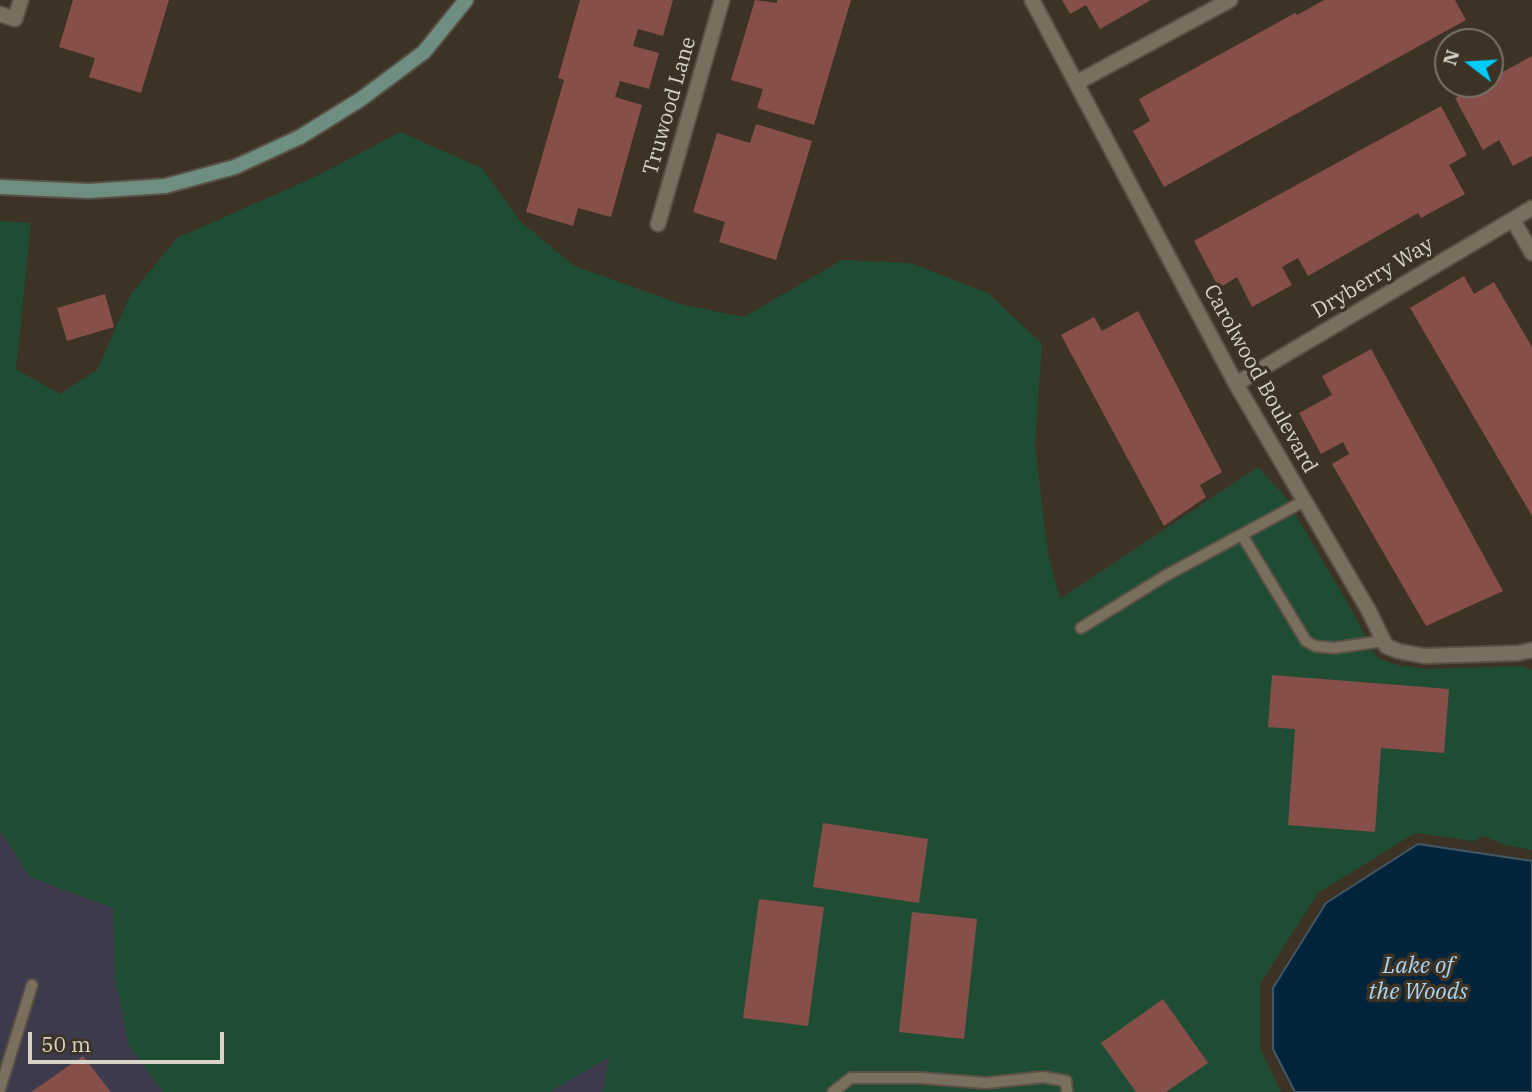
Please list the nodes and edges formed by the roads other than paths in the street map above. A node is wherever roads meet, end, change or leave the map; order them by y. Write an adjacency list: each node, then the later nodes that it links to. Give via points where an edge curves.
1 (21, 0): 6 (street, via 16,19)
2 (466, 0): 8 (street, via 424,52 361,99 300,137 235,167 165,186 89,191)
3 (723, 0): 11 (street, Truwood Lane)
4 (1032, 0): 7 (street, Carolwood Boulevard)
5 (1230, 0): 7 (street)
6 (0, 14)
7 (1076, 83): 13 (street, Carolwood Boulevard)
8 (0, 187)
9 (1532, 208): 10 (street, Dryberry Way)
10 (1513, 220): 12 (street); 13 (street, Dryberry Way)
11 (658, 224)
12 (1532, 253)
13 (1236, 384): 14 (street, Carolwood Boulevard)
14 (1304, 501): 15 (lane); 17 (street, Carolwood Boulevard)
15 (1242, 535): 16 (lane); 17 (lane, via 1306,640 1334,648)
16 (1081, 628)
17 (1383, 641): 18 (street, via 1398,651 1424,656)
18 (1532, 650)
19 (32, 985): 20 (lane)
20 (0, 1089)
21 (833, 1092): 22 (lane, via 851,1078 986,1083 1043,1077 1066,1081)
22 (1067, 1092)

